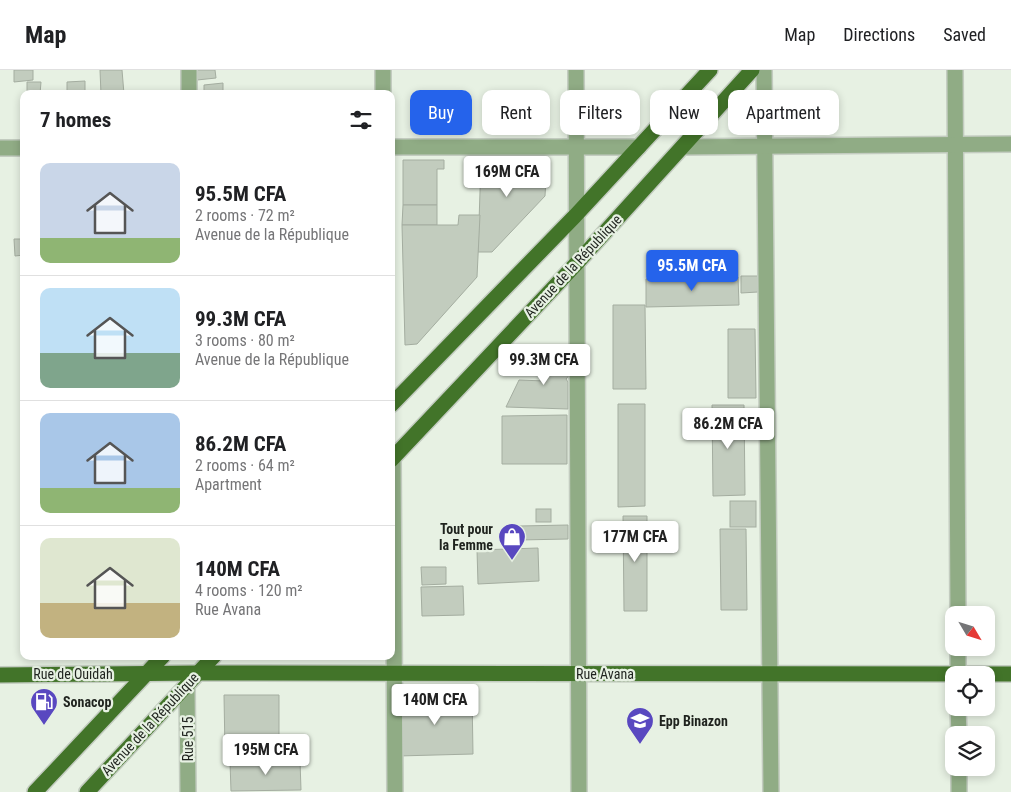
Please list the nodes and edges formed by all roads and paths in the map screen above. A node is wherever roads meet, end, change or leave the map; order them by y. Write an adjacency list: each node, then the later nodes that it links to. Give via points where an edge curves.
1 (189, 70): 8 (street)
2 (383, 70): 9 (street)
3 (576, 70): 15 (street)
4 (710, 70): 12 (main road)
5 (752, 70): 16 (main road, Avenue de la République)
6 (764, 70): 13 (street)
7 (955, 70): 11 (street)
8 (189, 90)
9 (383, 90)
10 (1011, 144): 11 (street)
11 (955, 145): 13 (street); 23 (street)
12 (639, 146): 15 (street); 19 (main road)
13 (764, 146): 16 (street); 31 (street)
14 (395, 147): 15 (street)
15 (577, 147): 19 (street)
16 (683, 147): 20 (main road, Avenue de la République)
17 (0, 148): 18 (street)
18 (20, 148)
19 (575, 216): 20 (street); 21 (main road)
20 (576, 264): 22 (main road, Avenue de la République); 30 (street)
21 (395, 401)
22 (395, 456)
23 (958, 606)
24 (159, 660): 29 (main road)
25 (210, 660): 27 (main road, Avenue de la République)
26 (394, 660): 28 (street)
27 (198, 673): 28 (main road, Rue Avana); 29 (main road, Rue de Ouidah); 36 (main road, Avenue de la République)
28 (394, 673): 30 (main road, Rue Avana); 41 (street)
29 (146, 674): 35 (main road, Rue de Ouidah); 38 (main road)
30 (578, 674): 31 (main road, Rue Avana); 42 (street)
31 (770, 674): 32 (main road, Rue Avana); 43 (street)
32 (945, 674)
33 (995, 674): 34 (main road, Rue Avana)
34 (1011, 674)
35 (0, 675)
36 (187, 685): 39 (main road, Avenue de la République); 40 (street, Rue 515)
37 (959, 776): 44 (street)
38 (35, 792)
39 (87, 792)
40 (188, 792)
41 (395, 792)
42 (579, 792)
43 (770, 792)
44 (959, 792)

